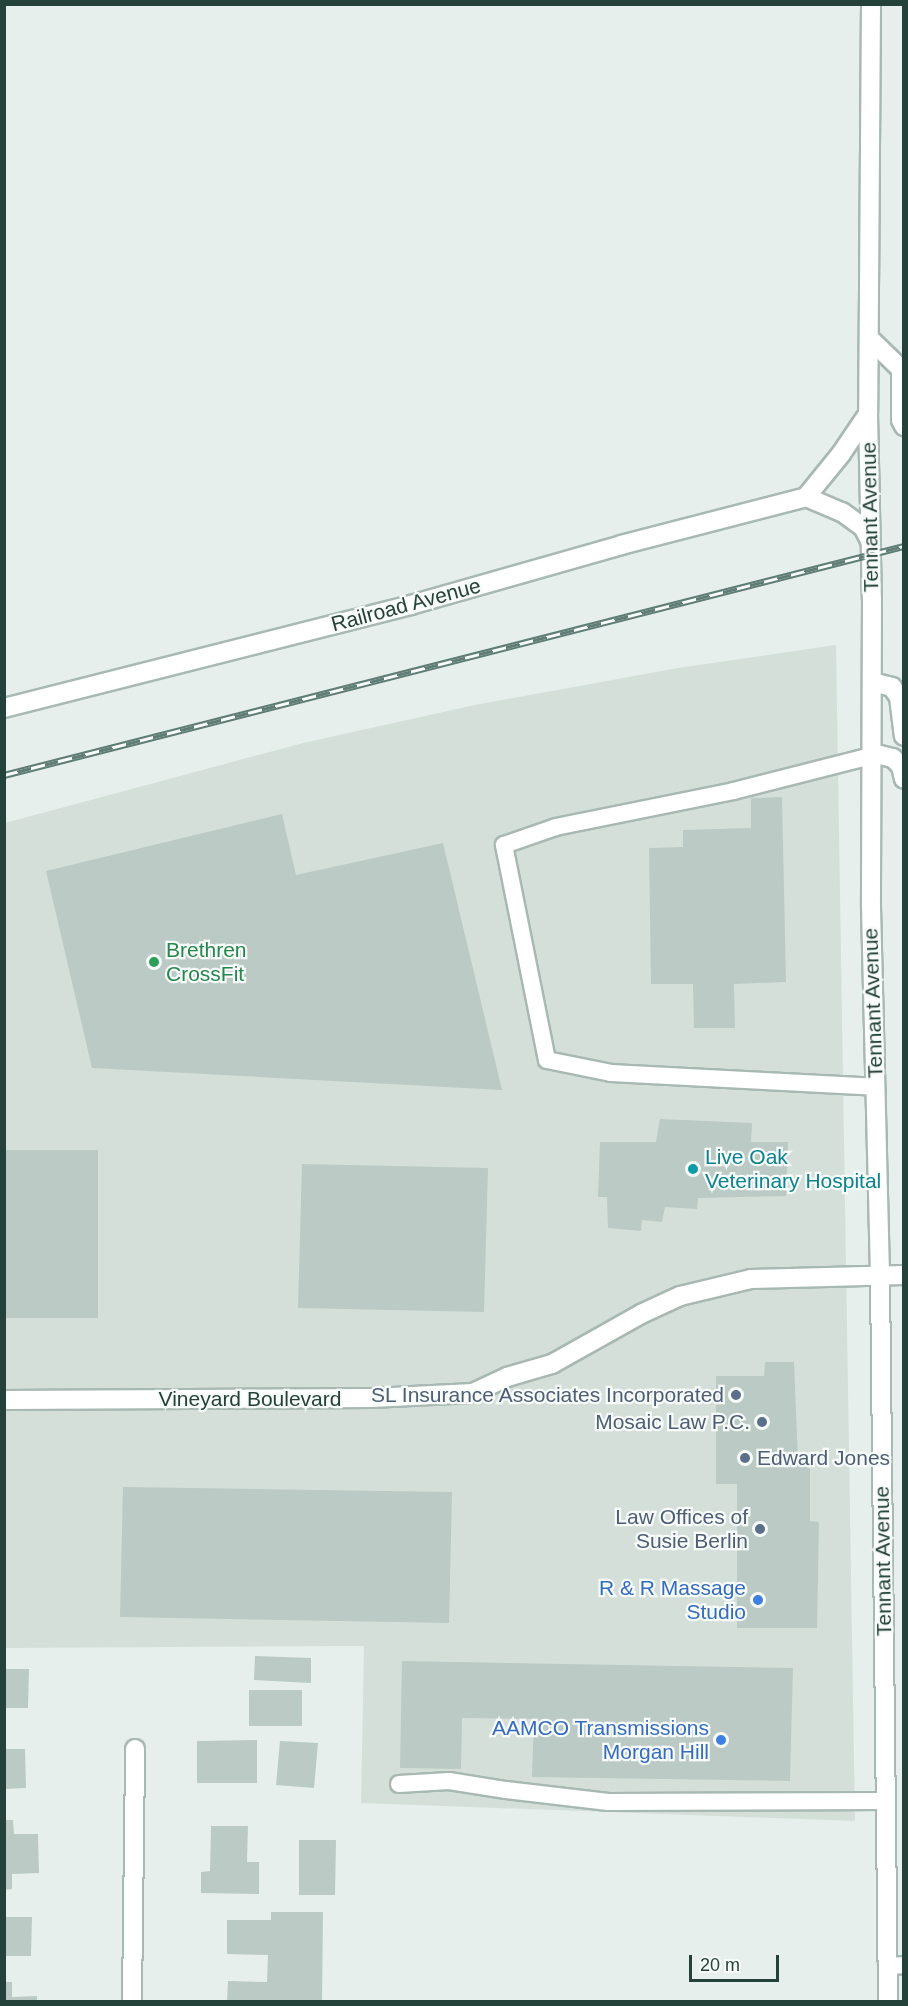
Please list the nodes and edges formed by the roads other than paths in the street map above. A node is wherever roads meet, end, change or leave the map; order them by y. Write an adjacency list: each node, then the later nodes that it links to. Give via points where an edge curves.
1 (871, 4): 2 (main road, Tennant Avenue)
2 (870, 339): 3 (main road, Tennant Avenue); 4 (main road, via 901,369)
3 (868, 414): 5 (main road, via 842,454); 6 (main road, Tennant Avenue)
4 (903, 426)
5 (806, 497): 6 (main road, via 842,512 863,527); 8 (main road, Railroad Avenue, via 411,605)
6 (871, 542): 7 (main road, Tennant Avenue)
7 (872, 682): 9 (main road, via 892,687 898,698); 10 (main road, Tennant Avenue)
8 (4, 708)
9 (903, 736)
10 (871, 756): 11 (main road, via 893,758 901,766); 12 (main road, Tennant Avenue); 12 (lane, via 734,791 556,827 504,845 547,1060 611,1073)
11 (903, 779)
12 (876, 1087): 14 (main road, Tennant Avenue)
13 (903, 1275): 14 (main road, Vineyard Boulevard)
14 (880, 1276): 15 (main road, Vineyard Boulevard, via 751,1279 680,1296 552,1364 473,1392 372,1398); 18 (main road, Tennant Avenue)
15 (4, 1400)
16 (135, 1749): 20 (main road)
17 (399, 1784): 18 (lane, via 448,1780 608,1802)
18 (886, 1801): 19 (main road, Tennant Avenue)
19 (895, 1966): 21 (main road, Tennant Avenue)
20 (132, 2001)
21 (888, 2001)

